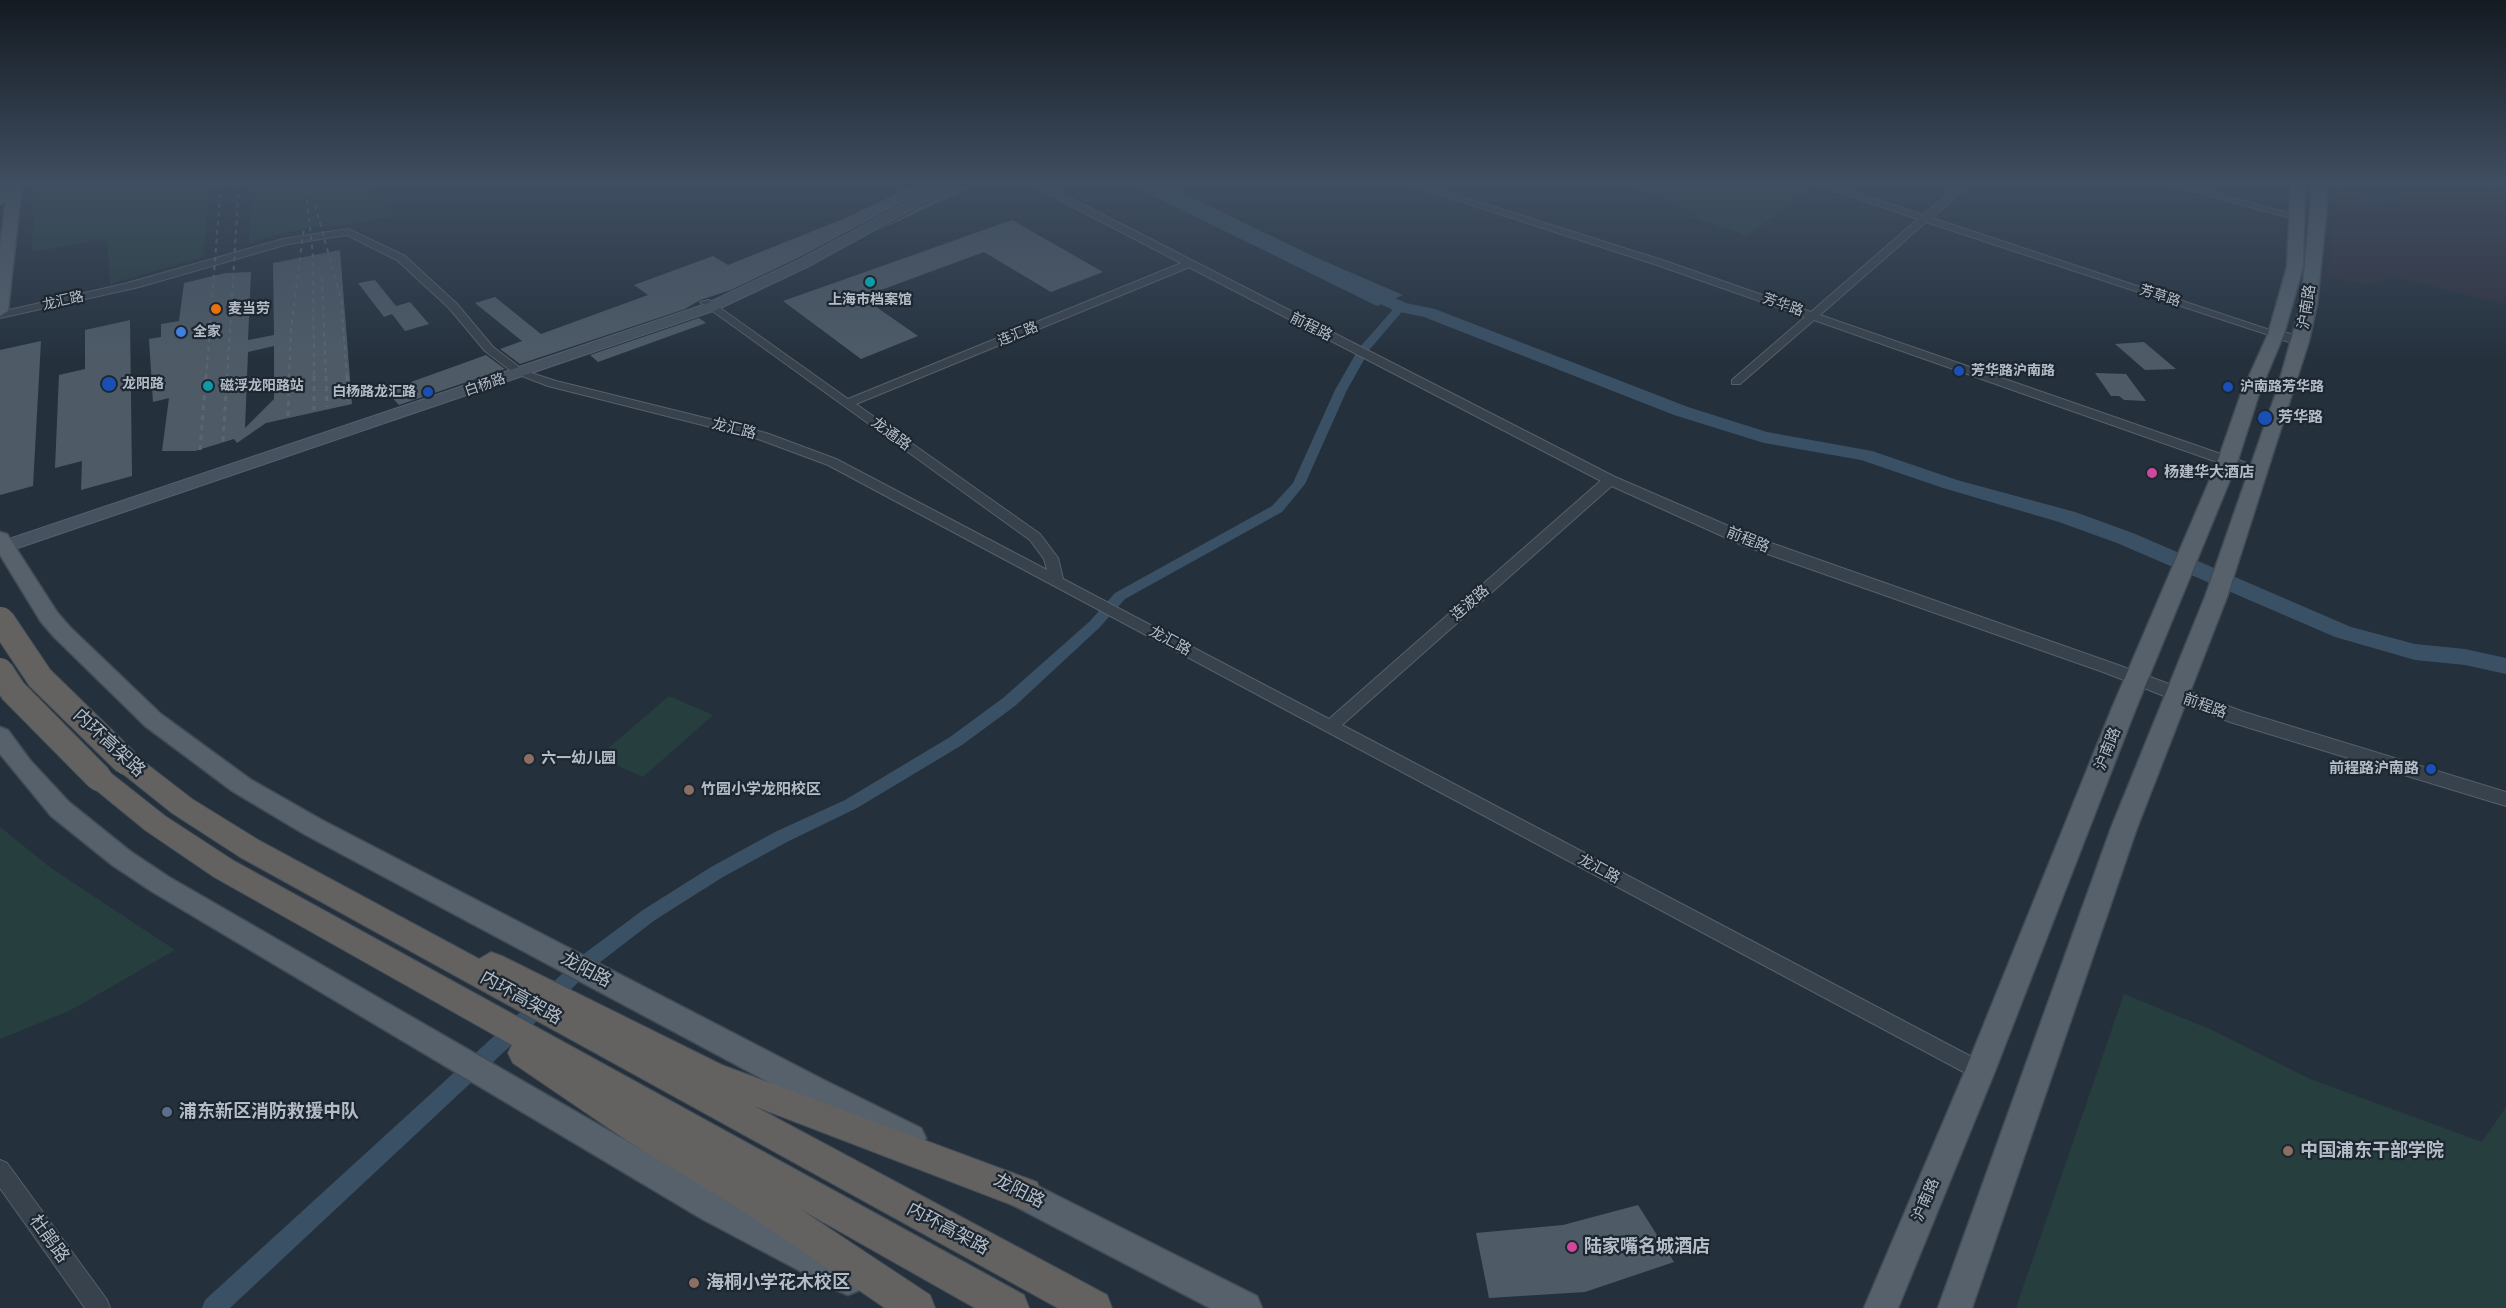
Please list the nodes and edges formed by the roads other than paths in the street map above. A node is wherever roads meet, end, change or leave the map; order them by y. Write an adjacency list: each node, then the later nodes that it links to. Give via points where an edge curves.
1 (8, 243): 14 (main road)
2 (299, 243): 14 (street, 龙汇路, via 221,266)
3 (371, 243): 18 (street, 龙汇路, via 401,258 453,306 489,349)
4 (827, 243): 13 (main road, 白杨路)
5 (841, 243): 13 (main road, 白杨路)
6 (1148, 243): 12 (street, 前程路)
7 (1598, 243): 15 (street, 芳华路)
8 (1896, 243): 15 (street)
9 (2001, 243): 16 (street, 芳草路)
10 (2296, 243): 16 (main road, 沪南路, via 2295,267)
11 (2315, 243): 17 (main road, 沪南路)
12 (1188, 264): 20 (street, 连汇路); 23 (street, 前程路)
13 (708, 304): 18 (main road, 白杨路); 20 (street, 龙通路)
14 (0, 313)
15 (1812, 315): 19 (street); 21 (street, 芳华路)
16 (2276, 334): 17 (street, 芳草路); 21 (main road, 沪南路, via 2250,394)
17 (2301, 341): 22 (main road, 沪南路)
18 (518, 370): 24 (main road, 白杨路); 25 (street, 龙汇路, via 552,384 801,449 849,470)
19 (1736, 382)
20 (848, 403): 25 (street, 龙通路, via 1035,537 1051,558)
21 (2228, 463): 22 (street, 芳华路); 28 (main road, 沪南路)
22 (2259, 472): 29 (main road, 沪南路, via 2216,597)
23 (1610, 480): 28 (street, 前程路, via 1748,541); 30 (street, 连波路)
24 (2, 543): 37 (main road, 龙阳路, via 49,617 129,698 180,742 276,806 811,1089)
25 (1057, 581): 30 (street, 龙汇路)
26 (0, 619): 33 (highway, 内环高架路, bridge, via 40,678 126,762 182,806 355,907)
27 (0, 671): 34 (highway, 内环高架路, bridge, via 12,691 99,778 155,823 224,869 443,992)
28 (2136, 679): 29 (street, 前程路); 35 (main road, 沪南路)
29 (2176, 695): 32 (street, 前程路); 45 (main road, 沪南路, via 2120,839)
30 (1331, 726): 35 (street, 龙汇路)
31 (0, 736): 39 (main road, via 46,795 121,858 201,909 745,1225)
32 (2506, 799)
33 (577, 1017): 37 (highway, via 711,1075); 42 (highway, 内环高架路)
34 (539, 1054): 40 (highway, via 638,1129 763,1204); 41 (highway)
35 (1980, 1071): 44 (main road, 沪南路)
36 (0, 1170): 38 (street, 杜鹃路)
37 (1025, 1194): 43 (main road, 龙阳路)
38 (99, 1308)
39 (908, 1308)
40 (917, 1308)
41 (1011, 1308)
42 (1094, 1308)
43 (1245, 1308)
44 (1881, 1308)
45 (1955, 1308)

